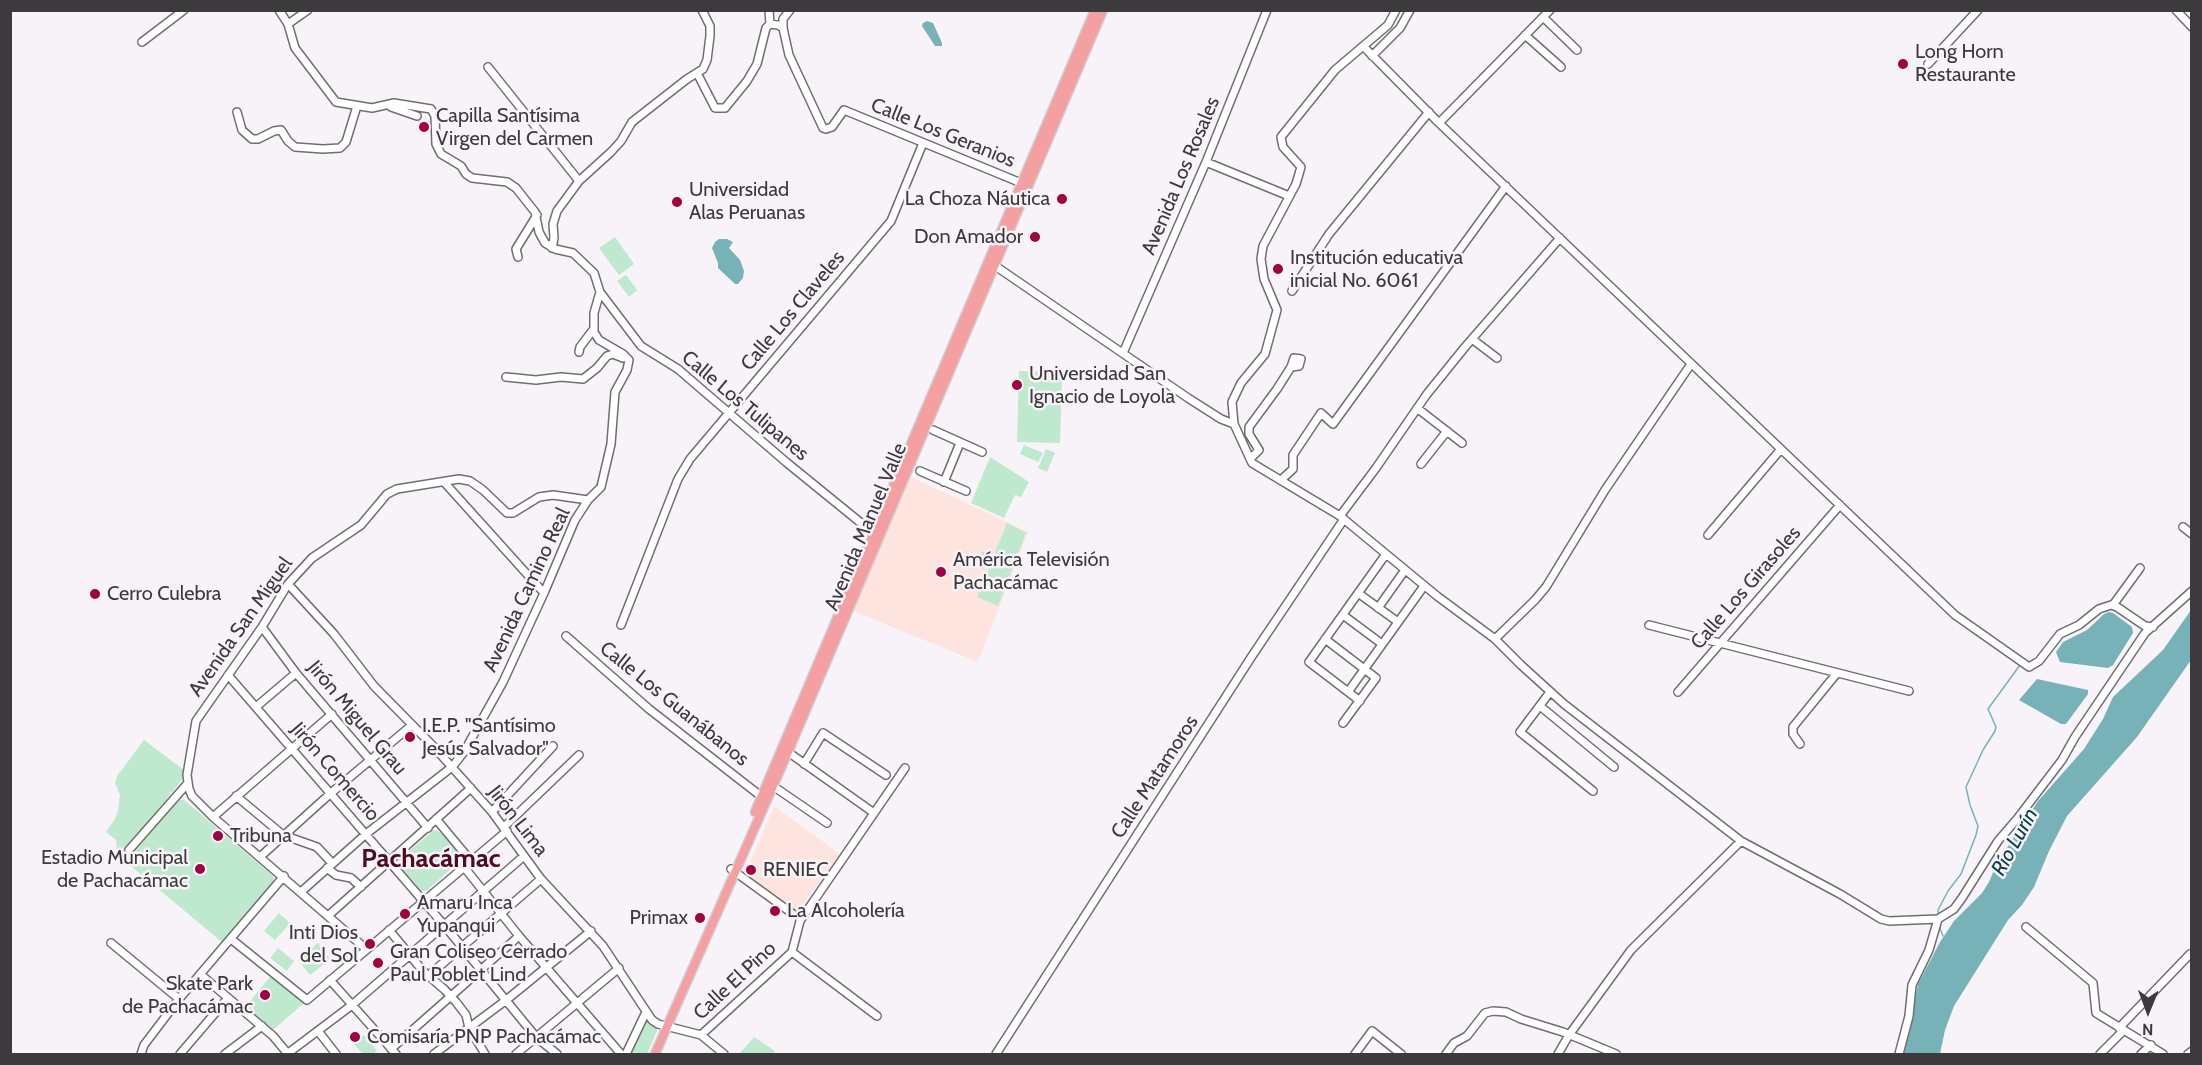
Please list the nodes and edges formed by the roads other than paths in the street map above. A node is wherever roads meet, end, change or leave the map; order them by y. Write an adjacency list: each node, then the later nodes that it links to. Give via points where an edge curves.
1 (184, 10): 21 (street)
2 (279, 10): 16 (street)
3 (308, 10): 16 (street)
4 (702, 10): 28 (street, via 710,27 710,47 703,69)
5 (769, 10): 17 (street)
6 (790, 10): 19 (street, via 783,19)
7 (1095, 10): 38 (main road, Avenida Manuel Valle)
8 (1103, 10): 38 (main road, Avenida Manuel Valle)
9 (1268, 10): 36 (street, Avenida Los Rosales)
10 (1396, 10): 22 (street, via 1388,25)
11 (1410, 10): 24 (street, via 1400,28)
12 (1550, 10): 15 (street)
13 (1978, 10): 25 (street)
14 (2176, 10): 18 (street)
15 (1543, 17): 20 (street); 23 (street)
16 (288, 24): 30 (street, via 295,48 336,102)
17 (770, 24): 19 (street); 28 (street, via 757,64 725,108 715,108)
18 (2192, 27)
19 (783, 28): 35 (street, Calle Los Geranios, via 789,55 820,125 832,127 844,110)
20 (1525, 35): 27 (street); 34 (street)
21 (142, 42)
22 (1363, 46): 24 (street); 40 (street, via 1335,70 1281,137 1283,147 1301,167)
23 (1577, 50)
24 (1372, 56): 32 (street)
25 (1928, 64)
26 (488, 67): 37 (street)
27 (1561, 67)
28 (697, 73): 37 (street, via 632,122 616,146)
29 (382, 105): 30 (street); 33 (street); 41 (street, via 394,103 431,110 441,154 472,178 511,184)
30 (357, 106): 31 (street, via 346,142 340,147 323,149 295,147 281,130 252,139 242,130)
31 (237, 112)
32 (1429, 112): 34 (street); 46 (street, via 1329,234)
33 (417, 116)
34 (1439, 123): 39 (street)
35 (923, 143): 38 (street, Calle Los Geranios); 58 (street, Calle Los Claveles, via 891,221)
36 (1206, 162): 40 (street); 51 (street, Avenida Los Rosales)
37 (579, 181): 43 (street, via 557,211)
38 (1025, 184): 45 (main road, Avenida Manuel Valle)
39 (1506, 186): 42 (street); 69 (street, via 1333,424 1321,413 1293,455 1293,469)
40 (1289, 196): 59 (street, via 1263,246 1261,259 1264,279 1277,310 1274,326 1265,354 1235,394)
41 (537, 215): 43 (street, via 540,235); 44 (street, via 517,247)
42 (1560, 238): 49 (street, Calle Matamoros); 53 (street)
43 (552, 248): 47 (street, via 576,254 594,273)
44 (518, 257)
45 (992, 264): 51 (street); 78 (main road, Avenida Manuel Valle)
46 (1292, 291)
47 (600, 292): 48 (street); 58 (street, Calle Los Tulipanes, via 641,346 678,369)
48 (593, 330): 50 (street); 54 (street, via 599,340 626,356)
49 (1472, 339): 52 (street); 57 (street, Calle Matamoros)
50 (579, 352)
51 (1123, 353): 59 (street)
52 (1497, 358)
53 (1690, 364): 64 (street); 98 (street, via 1605,490 1546,587)
54 (628, 365): 56 (street, via 620,356 610,355 583,379); 73 (street, Avenida Camino Real, via 615,392 604,480)
55 (1291, 367): 66 (street, via 1249,427 1259,450)
56 (506, 377)
57 (1418, 408): 61 (street); 75 (street, Calle Matamoros)
58 (728, 412): 78 (street, Calle Los Tulipanes); 92 (street, Calle Los Claveles, via 678,479)
59 (1234, 424): 66 (street)
60 (933, 430): 62 (street)
61 (1447, 431): 63 (street); 67 (street)
62 (960, 443): 65 (street); 71 (street)
63 (1462, 443)
64 (1781, 448): 74 (street); 79 (street)
65 (982, 452)
66 (1250, 459): 69 (street)
67 (1421, 464)
68 (920, 471): 71 (street)
69 (1281, 480): 75 (street)
70 (444, 482): 73 (street, Avenida San Miguel, via 470,481 507,513 539,497); 83 (street, Avenida San Miguel, via 387,494 361,525 312,558); 86 (street)
71 (944, 482): 72 (street)
72 (966, 491)
73 (588, 500): 86 (street, Avenida Camino Real, via 575,520)
74 (1840, 505): 88 (street, via 1955,615 2024,666 2033,666 2060,634 2099,609); 99 (street, Calle Los Girasoles)
75 (1342, 518): 80 (street); 214 (street, Calle Matamoros)
76 (2183, 527): 77 (street)
77 (2192, 534)
78 (877, 535): 110 (main road, Avenida Manuel Valle)
79 (1708, 535)
80 (1386, 554): 82 (street); 87 (street)
81 (2140, 568): 88 (street)
82 (1405, 570): 84 (street); 89 (street)
83 (288, 584): 94 (street, Avenida San Miguel); 115 (street, Jirón Lima)
84 (1424, 586): 91 (street); 98 (street)
85 (2192, 591): 95 (street)
86 (544, 593): 123 (street, Avenida Camino Real, via 503,682)
87 (1358, 593): 89 (street); 90 (street)
88 (2112, 606): 95 (street)
89 (1378, 608): 91 (street)
90 (1343, 615): 97 (street); 100 (street)
91 (1398, 622): 100 (street)
92 (621, 625)
93 (1649, 625): 99 (street)
94 (262, 627): 102 (street, Jirón Miguel Grau); 104 (street, Avenida San Miguel)
95 (2153, 627): 162 (street, via 2145,633 2062,760 1998,841 1954,909)
96 (566, 636): 133 (street, Calle Los Guanábanos, via 649,709)
97 (1325, 639): 101 (street); 106 (street, via 1309,662)
98 (1495, 639): 107 (street)
99 (1720, 644): 103 (street); 108 (street, Calle Los Girasoles)
100 (1382, 645): 101 (street)
101 (1364, 669): 106 (street); 109 (street, via 1376,678)
102 (296, 673): 112 (street); 113 (street, Jirón Miguel Grau)
103 (1837, 673): 105 (street); 116 (street, via 1793,727)
104 (228, 675): 112 (street, Jirón Comercio); 127 (street, Avenida San Miguel, via 196,721)
105 (1909, 691)
106 (1348, 692): 109 (street)
107 (1550, 692): 111 (street); 144 (street)
108 (1678, 692)
109 (1360, 701): 114 (street)
110 (806, 702): 119 (main road, Avenida Manuel Valle); 133 (main road, Avenida Manuel Valle)
111 (1539, 706): 124 (street); 130 (street, via 1520,732)
112 (256, 707): 118 (street, Jirón Comercio)
113 (332, 714): 118 (street); 121 (street, Jirón Miguel Grau)
114 (1343, 723)
115 (412, 725): 121 (street); 123 (street, Jirón Lima)
116 (1800, 744)
117 (552, 746): 135 (street)
118 (292, 748): 131 (street, Jirón Comercio); 132 (street)
119 (788, 752): 122 (street); 128 (main road, Avenida Manuel Valle)
120 (579, 755): 141 (street)
121 (371, 760): 131 (street); 134 (street, Jirón Miguel Grau)
122 (804, 764): 126 (street, via 824,733); 136 (street)
123 (452, 766): 129 (street, Jirón Lima); 134 (street, Avenida Camino Real)
124 (1614, 767)
125 (905, 768): 136 (street, Calle El Pino)
126 (886, 775)
127 (188, 784): 137 (street, via 192,796); 145 (street)
128 (773, 786): 139 (street); 152 (main road, Avenida Manuel Valle)
129 (471, 788): 135 (street, Jirón Lima); 138 (street)
130 (1593, 791)
131 (331, 793): 142 (street, Jirón Comercio); 143 (street)
132 (236, 796): 137 (street); 143 (street)
133 (762, 797): 152 (main road, Avenida Manuel Valle)
134 (407, 803): 140 (street, Jirón Miguel Grau); 142 (street, Avenida Camino Real)
135 (492, 812): 141 (street, Jirón Lima)
136 (874, 813): 172 (street, Calle El Pino, via 800,921)
137 (213, 817): 146 (street)
138 (436, 819): 140 (street); 148 (street)
139 (827, 823)
140 (428, 828): 149 (street)
141 (506, 829): 147 (street, Jirón Lima); 148 (street)
142 (366, 834): 149 (street, Jirón Comercio); 150 (street, Avenida Camino Real)
143 (284, 835): 146 (street); 150 (street, via 317,847)
144 (1741, 840): 162 (street, via 1881,920); 195 (street, via 1640,940)
145 (129, 850)
146 (261, 856): 153 (street)
147 (524, 856): 154 (street, Jirón Lima); 157 (street)
148 (471, 861): 151 (street)
149 (389, 862): 155 (street); 158 (street, Jirón Comercio)
150 (330, 866): 155 (street, via 336,875 351,878); 156 (street, Avenida Camino Real)
151 (464, 867): 157 (street); 158 (street)
152 (733, 871): 160 (street); 190 (main road, Avenida Manuel Valle)
153 (284, 876): 156 (street); 168 (street)
154 (542, 879): 159 (street); 166 (street, Jirón Lima)
155 (360, 887): 161 (street)
156 (302, 891): 161 (street)
157 (483, 891): 159 (street); 163 (street)
158 (423, 901): 163 (street, Jirón Comercio); 165 (street)
159 (502, 914): 167 (street); 170 (street)
160 (793, 914)
161 (329, 915): 171 (street)
162 (1938, 920): 220 (street, via 1912,985)
163 (444, 925): 170 (street, Jirón Comercio); 173 (street)
164 (2026, 927): 192 (street, via 2091,980 2096,1012)
165 (388, 930): 171 (street); 173 (street)
166 (591, 931): 175 (street); 176 (street, Jirón Lima)
167 (519, 936): 175 (street); 177 (street)
168 (231, 939): 178 (street); 180 (street, via 306,1000)
169 (111, 943): 183 (street)
170 (462, 947): 177 (street, Jirón Comercio); 179 (street)
171 (366, 949): 180 (street)
172 (792, 952): 188 (street); 194 (street, Calle El Pino)
173 (410, 954): 179 (street); 186 (street)
174 (2190, 954): 192 (street)
175 (546, 967): 184 (street); 185 (street)
176 (619, 968): 185 (street); 187 (street, Jirón Lima)
177 (480, 970): 181 (street); 184 (street, Jirón Comercio)
178 (200, 974): 182 (street); 183 (street)
179 (428, 976): 181 (street)
180 (330, 980): 186 (street)
181 (451, 997): 191 (street, via 465,1015); 199 (street)
182 (228, 998): 189 (street); 201 (street)
183 (179, 999): 200 (street)
184 (505, 1001): 191 (street); 196 (street, Jirón Comercio)
185 (577, 1004): 196 (street); 209 (street)
186 (352, 1005): 193 (street); 199 (street)
187 (646, 1012): 190 (street, Jirón Lima, via 656,1023); 210 (street)
188 (877, 1016)
189 (261, 1026): 202 (street); 203 (street)
190 (666, 1026): 194 (street); 211 (main road, Avenida Manuel Valle); 212 (main road, Avenida Manuel Valle)
191 (469, 1028): 205 (street); 206 (street)
192 (2121, 1029): 197 (street); 221 (street)
193 (318, 1031): 203 (street); 204 (street)
194 (701, 1035): 213 (street)
195 (1569, 1035): 217 (street, via 1506,1012 1489,1011); 218 (street); 219 (street)
196 (536, 1037): 207 (street); 208 (street, Jirón Comercio)
197 (2151, 1045): 222 (street); 223 (street)
198 (2192, 1051): 224 (street)
199 (394, 1052)
200 (141, 1054)
201 (180, 1054)
202 (225, 1054)
203 (287, 1054)
204 (336, 1054)
205 (434, 1054)
206 (485, 1054)
207 (516, 1054)
208 (557, 1054)
209 (621, 1054)
210 (626, 1054)
211 (650, 1054)
212 (655, 1054)
213 (724, 1054)
214 (996, 1054)
215 (1355, 1054): 216 (street, via 1372,1031)
216 (1401, 1054)
217 (1446, 1054)
218 (1558, 1054)
219 (1616, 1054)
220 (1899, 1054)
221 (2100, 1054)
222 (2141, 1054)
223 (2163, 1054)
224 (2187, 1054)

